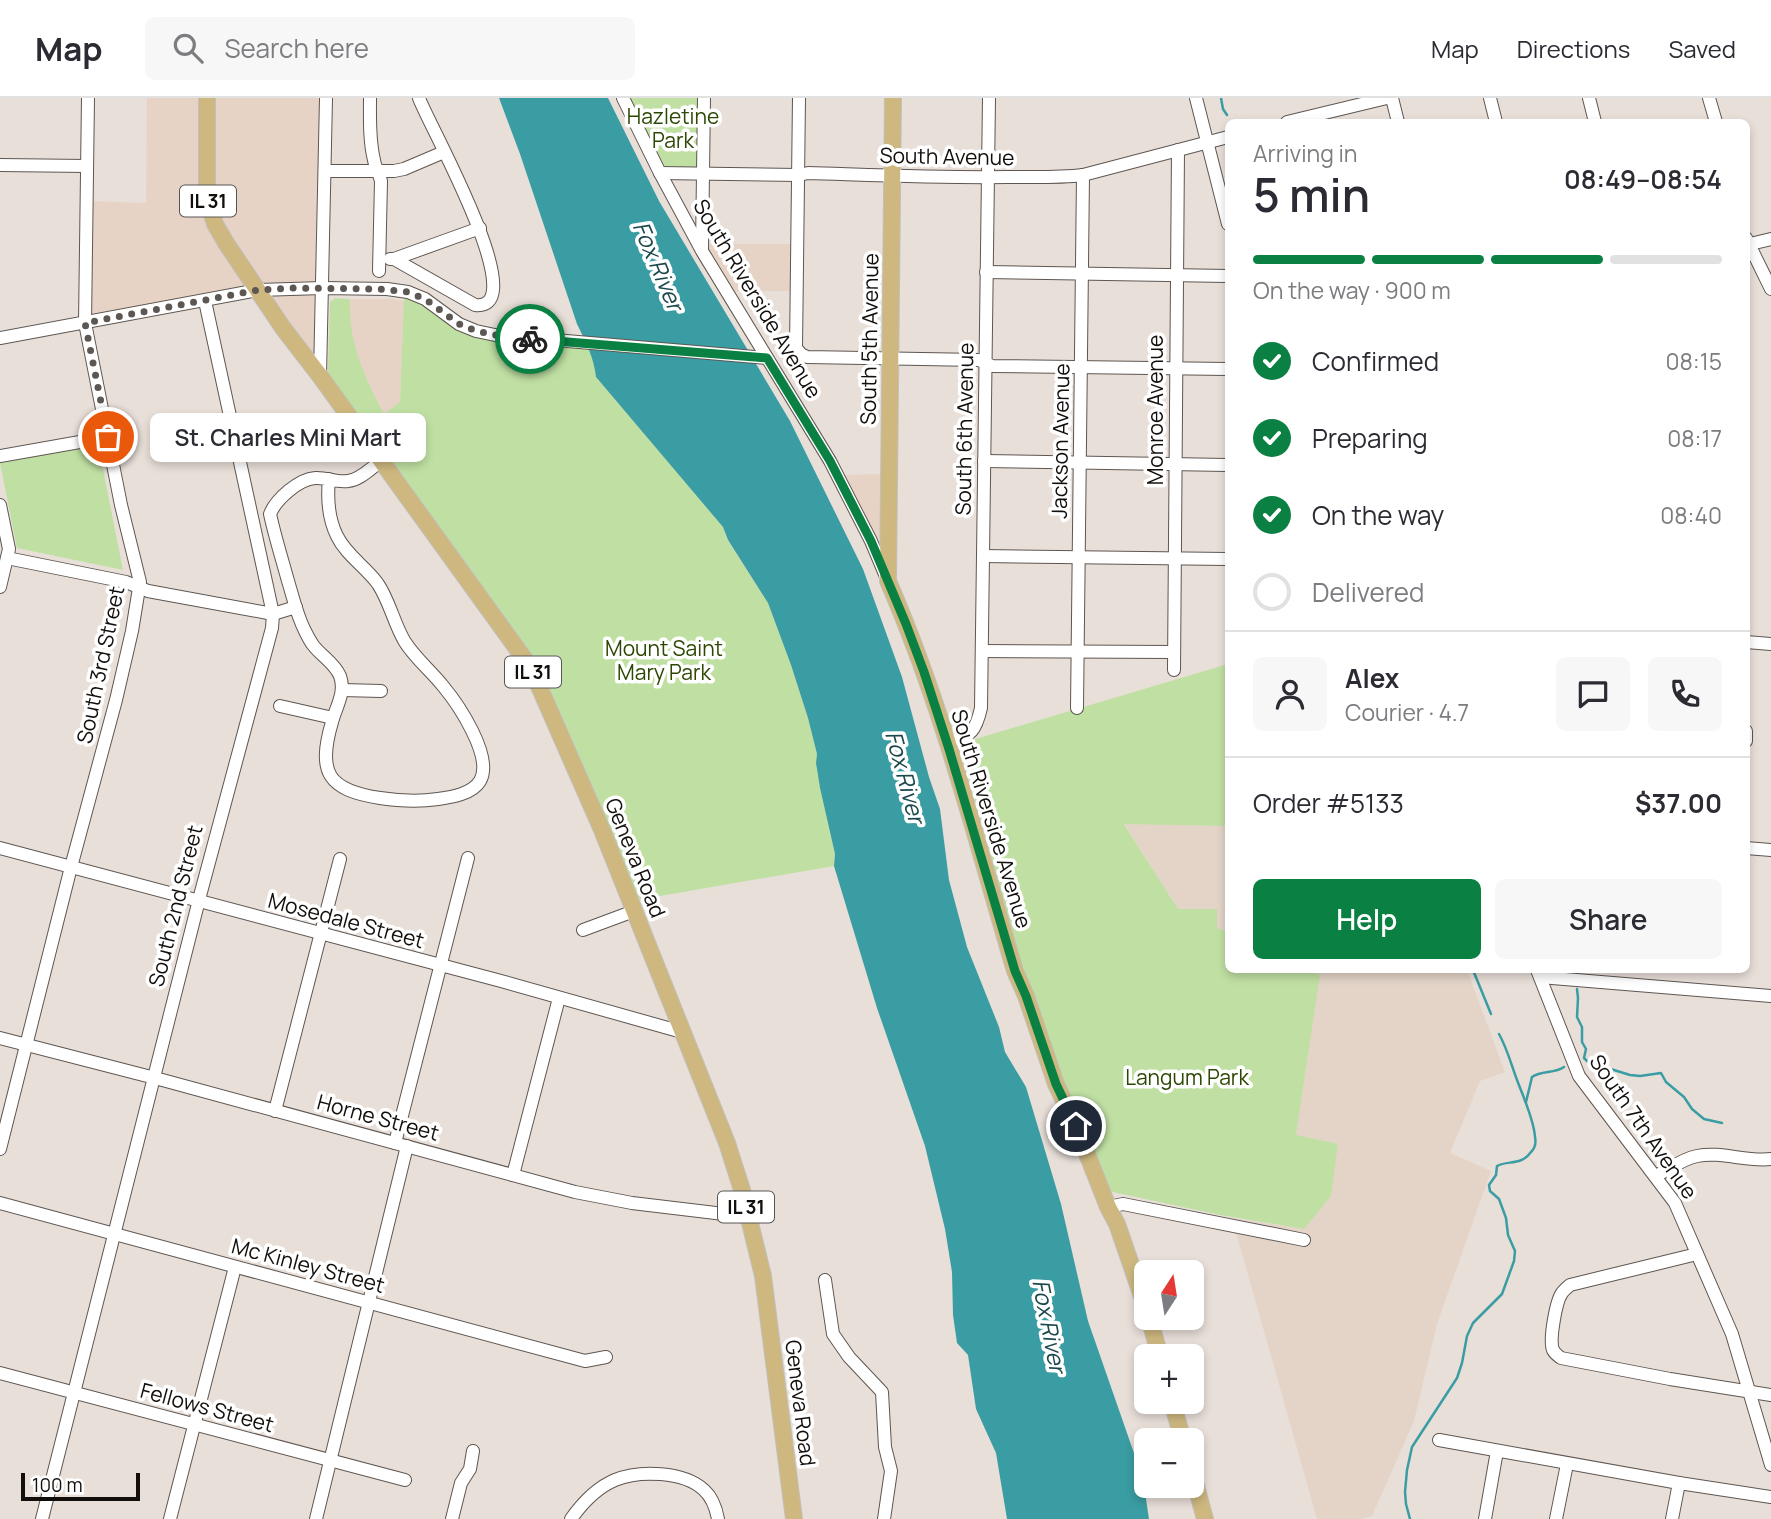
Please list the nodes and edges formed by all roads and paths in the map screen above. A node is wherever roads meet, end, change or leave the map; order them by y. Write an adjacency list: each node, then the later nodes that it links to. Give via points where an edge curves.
1 (88, 98): 26 (street, South 3rd Street)
2 (207, 98): 48 (main road, IL 31, via 210,212)
3 (326, 98): 28 (street)
4 (370, 98): 27 (street, via 374,163)
5 (419, 98): 24 (street)
6 (623, 98): 29 (street, South Riverside Avenue)
7 (704, 98): 30 (street)
8 (799, 98): 31 (street)
9 (893, 98): 33 (main road, South 5th Avenue)
10 (989, 98): 34 (street, South 6th Avenue)
11 (1196, 98): 22 (street)
12 (1390, 98): 16 (street); 17 (street)
13 (1490, 98): 18 (street)
14 (1588, 98): 19 (street)
15 (1709, 98): 20 (street)
16 (1300, 119)
17 (1397, 119)
18 (1495, 119)
19 (1594, 119)
20 (1715, 119)
21 (1225, 138): 22 (street, South Avenue)
22 (1207, 142): 23 (street, South Avenue); 35 (street)
23 (1178, 150): 32 (street, South Avenue); 44 (street, Monroe Avenue)
24 (444, 152): 27 (street, via 404,169); 36 (street)
25 (0, 165): 26 (street)
26 (87, 166): 50 (street, South 3rd Street)
27 (379, 170): 28 (street); 41 (street, via 379,265)
28 (325, 171): 46 (street)
29 (660, 173): 30 (street, South Avenue); 40 (street, South Riverside Avenue)
30 (704, 174): 31 (street, South Avenue); 40 (street)
31 (799, 175): 33 (street, South Avenue); 53 (street, via 796,348 807,358)
32 (1083, 175): 34 (street, South Avenue); 43 (street, Jackson Avenue)
33 (892, 176): 34 (street, South Avenue); 53 (main road, South 5th Avenue)
34 (988, 178): 42 (street, South 6th Avenue)
35 (1225, 211)
36 (480, 229): 41 (street); 41 (street, via 493,287 490,299 479,306)
37 (1771, 239): 38 (street)
38 (1750, 242)
39 (1750, 249): 47 (street)
40 (702, 251): 52 (street, South Riverside Avenue)
41 (394, 259)
42 (986, 272): 43 (street); 54 (street, South 6th Avenue)
43 (1081, 273): 44 (street); 55 (street, Jackson Avenue)
44 (1176, 275): 45 (street); 56 (street, Monroe Avenue)
45 (1225, 276)
46 (323, 288): 48 (street); 52 (street, via 408,292 459,324 495,335); 58 (street)
47 (1771, 289)
48 (258, 290): 49 (street); 58 (main road, Geneva Road / IL 31)
49 (205, 301): 50 (street); 77 (street, South 2nd Street)
50 (85, 323): 51 (street); 59 (street, South 3rd Street)
51 (0, 338)
52 (767, 358): 73 (street, South Riverside Avenue, via 830,461)
53 (891, 359): 54 (street); 73 (main road, South 5th Avenue)
54 (985, 363): 55 (street); 62 (street, South 6th Avenue)
55 (1081, 368): 56 (street); 63 (street, Jackson Avenue)
56 (1175, 369): 57 (street); 64 (street, Monroe Avenue)
57 (1225, 369)
58 (320, 376): 61 (main road, Geneva Road / IL 31)
59 (108, 437): 60 (street); 75 (street, South 3rd Street)
60 (0, 456)
61 (380, 461): 66 (street, via 352,481); 97 (main road, Geneva Road / IL 31, via 531,668)
62 (984, 461): 63 (street); 68 (street, South 6th Avenue)
63 (1080, 462): 64 (street); 69 (street, Jackson Avenue)
64 (1175, 464): 65 (street); 71 (street, Monroe Avenue)
65 (1225, 465)
66 (329, 480): 76 (street, via 306,480 281,497 270,514); 88 (street, via 328,503 335,534 373,577 405,642 461,709 481,756 481,778 465,793 426,801 406,802 348,791 333,780 327,764)
67 (0, 505): 70 (street)
68 (983, 556): 69 (street); 80 (street, South 6th Avenue)
69 (1079, 557): 71 (street); 81 (street, Jackson Avenue)
70 (7, 558): 74 (street); 75 (street)
71 (1174, 558): 72 (street); 82 (street, Monroe Avenue)
72 (1225, 559)
73 (888, 581): 89 (main road, South Riverside Avenue)
74 (0, 587)
75 (138, 587): 77 (street); 95 (street, South 3rd Street, via 116,700)
76 (296, 607): 77 (street); 84 (street, via 313,646 337,668)
77 (272, 614): 96 (street, South 2nd Street)
78 (1750, 642): 79 (street)
79 (1771, 644)
80 (982, 651): 81 (street); 89 (street, South 6th Avenue, via 977,723 969,735)
81 (1078, 651): 82 (street); 87 (street, Jackson Avenue)
82 (1174, 652): 83 (street, Monroe Avenue)
83 (1174, 670)
84 (342, 690): 85 (street); 88 (street)
85 (381, 691)
86 (280, 706): 88 (street)
87 (1077, 708)
88 (333, 718)
89 (947, 743): 115 (main road, South Riverside Avenue, via 1015,971)
90 (0, 848): 95 (street, Mosedale Street)
91 (1750, 848): 92 (street)
92 (1771, 850)
93 (468, 858): 100 (street)
94 (340, 859): 99 (street)
95 (71, 867): 96 (street, Mosedale Street); 106 (street, South 3rd Street)
96 (199, 900): 99 (street, Mosedale Street); 107 (street, South 2nd Street)
97 (634, 911): 98 (street); 104 (main road, Geneva Road / IL 31)
98 (583, 930)
99 (320, 933): 100 (street, Mosedale Street); 108 (street)
100 (440, 966): 103 (street, Mosedale Street); 109 (street)
101 (1538, 973): 102 (street); 113 (street, South 7th Avenue, via 1579,1076)
102 (1771, 996)
103 (559, 998): 104 (street, Mosedale Street); 112 (street)
104 (682, 1032): 116 (main road, Geneva Road / IL 31, via 727,1143)
105 (0, 1038): 106 (street, Horne Street)
106 (26, 1045): 107 (street, Horne Street); 110 (street, South 3rd Street)
107 (155, 1078): 108 (street, Horne Street); 117 (street, South 2nd Street)
108 (275, 1111): 109 (street, Horne Street)
109 (401, 1144): 112 (street, Horne Street); 123 (street)
110 (0, 1149)
111 (1771, 1159): 113 (street, via 1697,1156)
112 (513, 1175): 116 (street, Horne Street, via 598,1197)
113 (1656, 1176): 119 (street, South 7th Avenue, via 1675,1203)
114 (0, 1203): 117 (street, Mc Kinley Street)
115 (1108, 1208): 118 (street, via 1123,1204); 121 (main road, South Riverside Avenue)
116 (748, 1217): 146 (main road, Geneva Road / IL 31, via 763,1276)
117 (115, 1234): 120 (street, Mc Kinley Street); 127 (street, South 2nd Street)
118 (1304, 1240)
119 (1697, 1254): 126 (street, South 7th Avenue); 126 (street, via 1570,1285 1558,1302 1551,1338 1554,1353 1561,1358)
120 (235, 1266): 123 (street, Mc Kinley Street); 129 (street)
121 (1134, 1274)
122 (825, 1280): 147 (street, via 833,1334 883,1392 885,1447 891,1471)
123 (369, 1301): 124 (street, Mc Kinley Street, via 585,1361); 133 (street)
124 (606, 1357)
125 (0, 1373): 127 (street, Fellows Street)
126 (1750, 1391): 128 (street); 135 (street, South 7th Avenue)
127 (74, 1392): 129 (street, Fellows Street); 140 (street, South 2nd Street)
128 (1771, 1395)
129 (194, 1424): 133 (street, Fellows Street); 141 (street)
130 (1439, 1440): 132 (street)
131 (473, 1451): 143 (street)
132 (1497, 1451): 134 (street); 149 (street)
133 (330, 1460): 136 (street, Fellows Street); 142 (street)
134 (1567, 1464): 137 (street); 150 (street)
135 (1771, 1465)
136 (405, 1479)
137 (1679, 1483): 138 (street); 151 (street)
138 (1771, 1497)
139 (1199, 1498): 148 (main road)
140 (42, 1519)
141 (170, 1519)
142 (316, 1519)
143 (452, 1519)
144 (571, 1519): 145 (street, via 601,1488 642,1474 671,1476 699,1486 711,1498)
145 (718, 1519)
146 (794, 1519)
147 (884, 1519)
148 (1205, 1519)
149 (1485, 1519)
150 (1556, 1519)
151 (1672, 1519)

